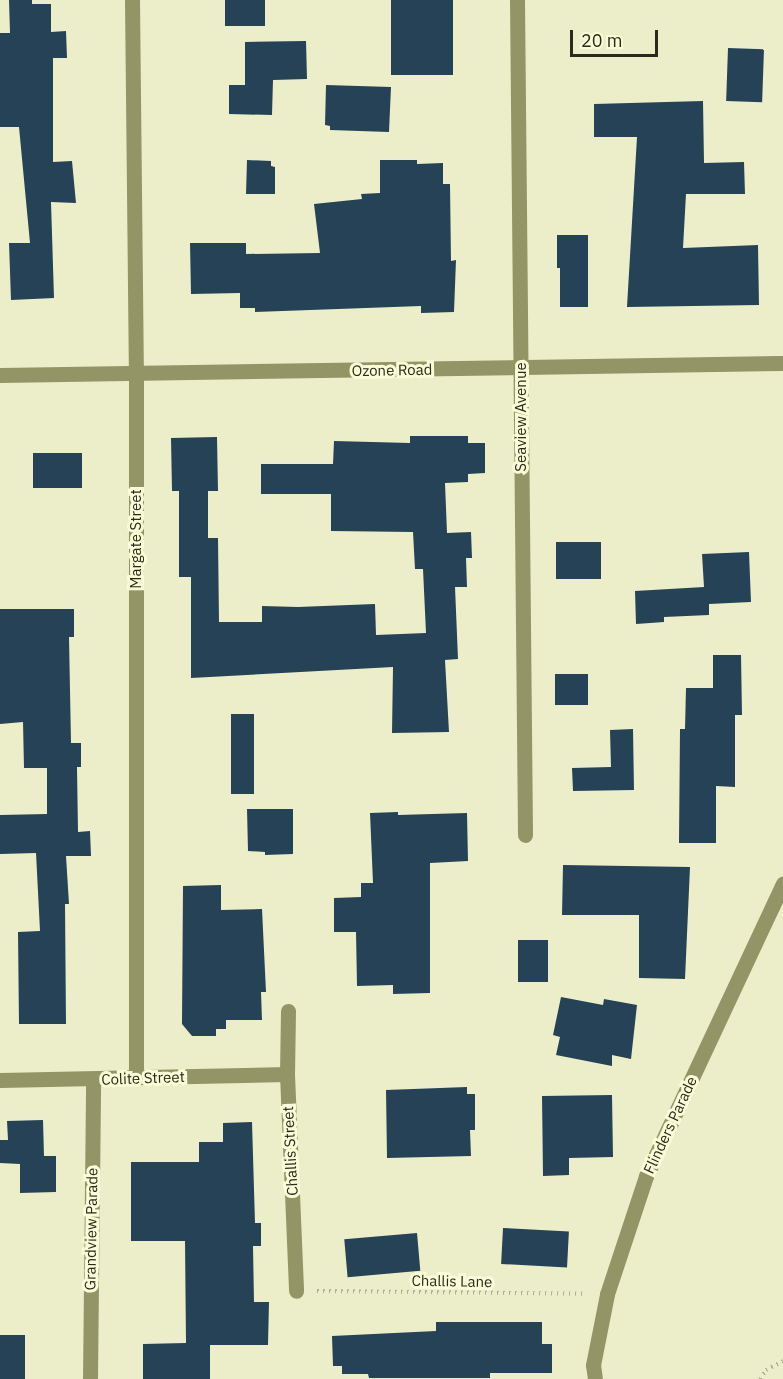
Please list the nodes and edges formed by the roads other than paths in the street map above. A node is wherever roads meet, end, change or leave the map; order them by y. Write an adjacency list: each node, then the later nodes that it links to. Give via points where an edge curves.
1 (132, 0): 5 (street, Margate Street)
2 (517, 0): 4 (street, Seaview Avenue)
3 (783, 363): 4 (street, Ozone Road)
4 (521, 368): 5 (street, Ozone Road); 7 (street, Seaview Avenue)
5 (136, 373): 6 (street, Ozone Road); 11 (street, Margate Street)
6 (0, 375)
7 (525, 835)
8 (783, 884): 16 (street, Flinders Parade, via 646,1176 607,1294 593,1365)
9 (288, 1011): 10 (street, Challis Street)
10 (286, 1074): 11 (street, Colite Street); 14 (street, Challis Street)
11 (136, 1077): 12 (street, Colite Street)
12 (93, 1079): 13 (street, Colite Street); 15 (street, Grandview Parade)
13 (0, 1080)
14 (297, 1291)
15 (90, 1379)
16 (595, 1379)

